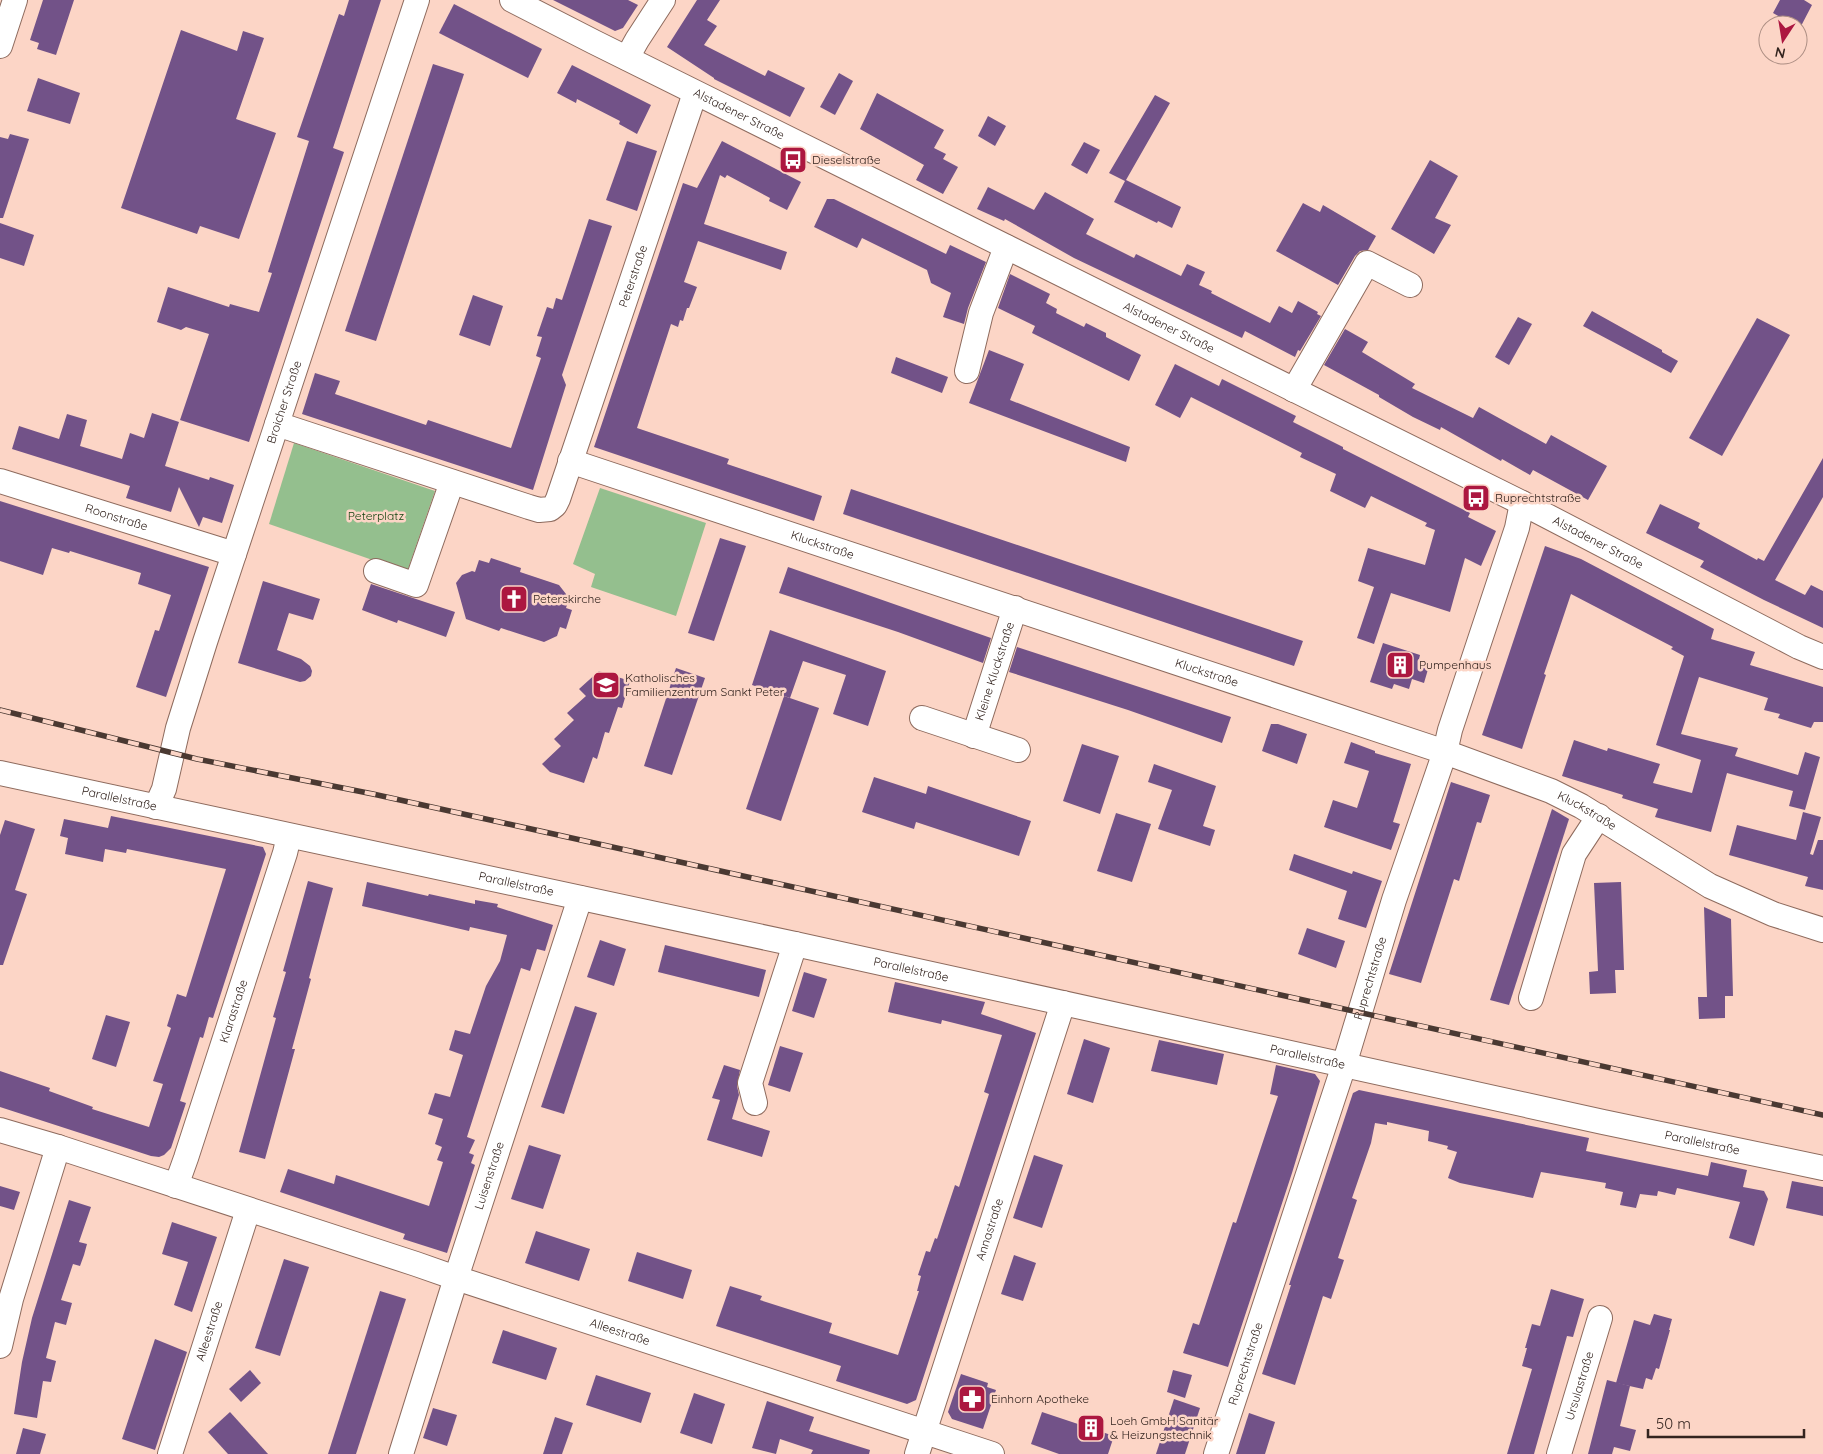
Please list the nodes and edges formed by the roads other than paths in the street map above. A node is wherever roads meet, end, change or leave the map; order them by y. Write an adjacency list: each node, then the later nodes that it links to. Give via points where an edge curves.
1 (15, 0): 5 (street)
2 (417, 0): 12 (street, Broicher Straße)
3 (512, 0): 6 (street, Alstadener Straße)
4 (663, 0): 6 (street)
5 (0, 46)
6 (627, 58): 7 (street, Alstadener Straße)
7 (696, 93): 8 (street, Alstadener Straße); 13 (street, Peterstraße)
8 (1006, 247): 10 (street, via 980,312); 11 (street, Alstadener Straße)
9 (1410, 285): 11 (street, via 1367,263)
10 (967, 371)
11 (1294, 390): 16 (street, Alstadener Straße)
12 (278, 424): 15 (street); 17 (street, Broicher Straße)
13 (570, 460): 15 (street, via 555,505 545,510); 19 (street, Kluckstraße)
14 (0, 481): 17 (street, Roonstraße)
15 (452, 482): 18 (street, via 416,585)
16 (1522, 503): 20 (street, Alstadener Straße); 24 (street, Ruprechtstraße, via 1517,528)
17 (234, 554): 26 (street, Broicher Straße)
18 (376, 572)
19 (1014, 608): 22 (street, Kleine Kluckstraße); 24 (street, Kluckstraße)
20 (1823, 657)
21 (922, 718): 22 (street, Kleine Kluckstraße)
22 (974, 736): 23 (street, Kleine Kluckstraße)
23 (1018, 750)
24 (1445, 752): 27 (street, Kluckstraße, via 1552,791); 34 (street, Ruprechtstraße, via 1394,900)
25 (0, 773): 26 (street, Parallelstraße)
26 (156, 807): 28 (street, Parallelstraße)
27 (1599, 816): 30 (street, Kluckstraße, via 1710,886 1774,914); 32 (street, via 1574,854)
28 (289, 836): 29 (street, Parallelstraße); 39 (street, Klarastraße)
29 (580, 898): 31 (street, Parallelstraße); 41 (street, Luisenstraße)
30 (1823, 930)
31 (795, 944): 33 (street, Parallelstraße); 35 (street, via 750,1083)
32 (1531, 998)
33 (1063, 1003): 34 (street, Parallelstraße); 44 (street, Annastraße)
34 (1344, 1066): 38 (street, Parallelstraße); 48 (street, Ruprechtstraße)
35 (754, 1103)
36 (0, 1130): 37 (street, Alleestraße)
37 (58, 1147): 39 (street, Alleestraße); 43 (street, via 11,1299)
38 (1823, 1168)
39 (176, 1186): 40 (street, Alleestraße)
40 (248, 1210): 41 (street, Alleestraße); 45 (street, Alleestraße)
41 (456, 1278): 44 (street, Alleestraße); 46 (street, Luisenstraße)
42 (1600, 1318): 49 (street, Ursulastraße)
43 (0, 1346)
44 (920, 1443): 47 (street, Alleestraße)
45 (170, 1454)
46 (401, 1454)
47 (992, 1454)
48 (1216, 1454)
49 (1559, 1454)

